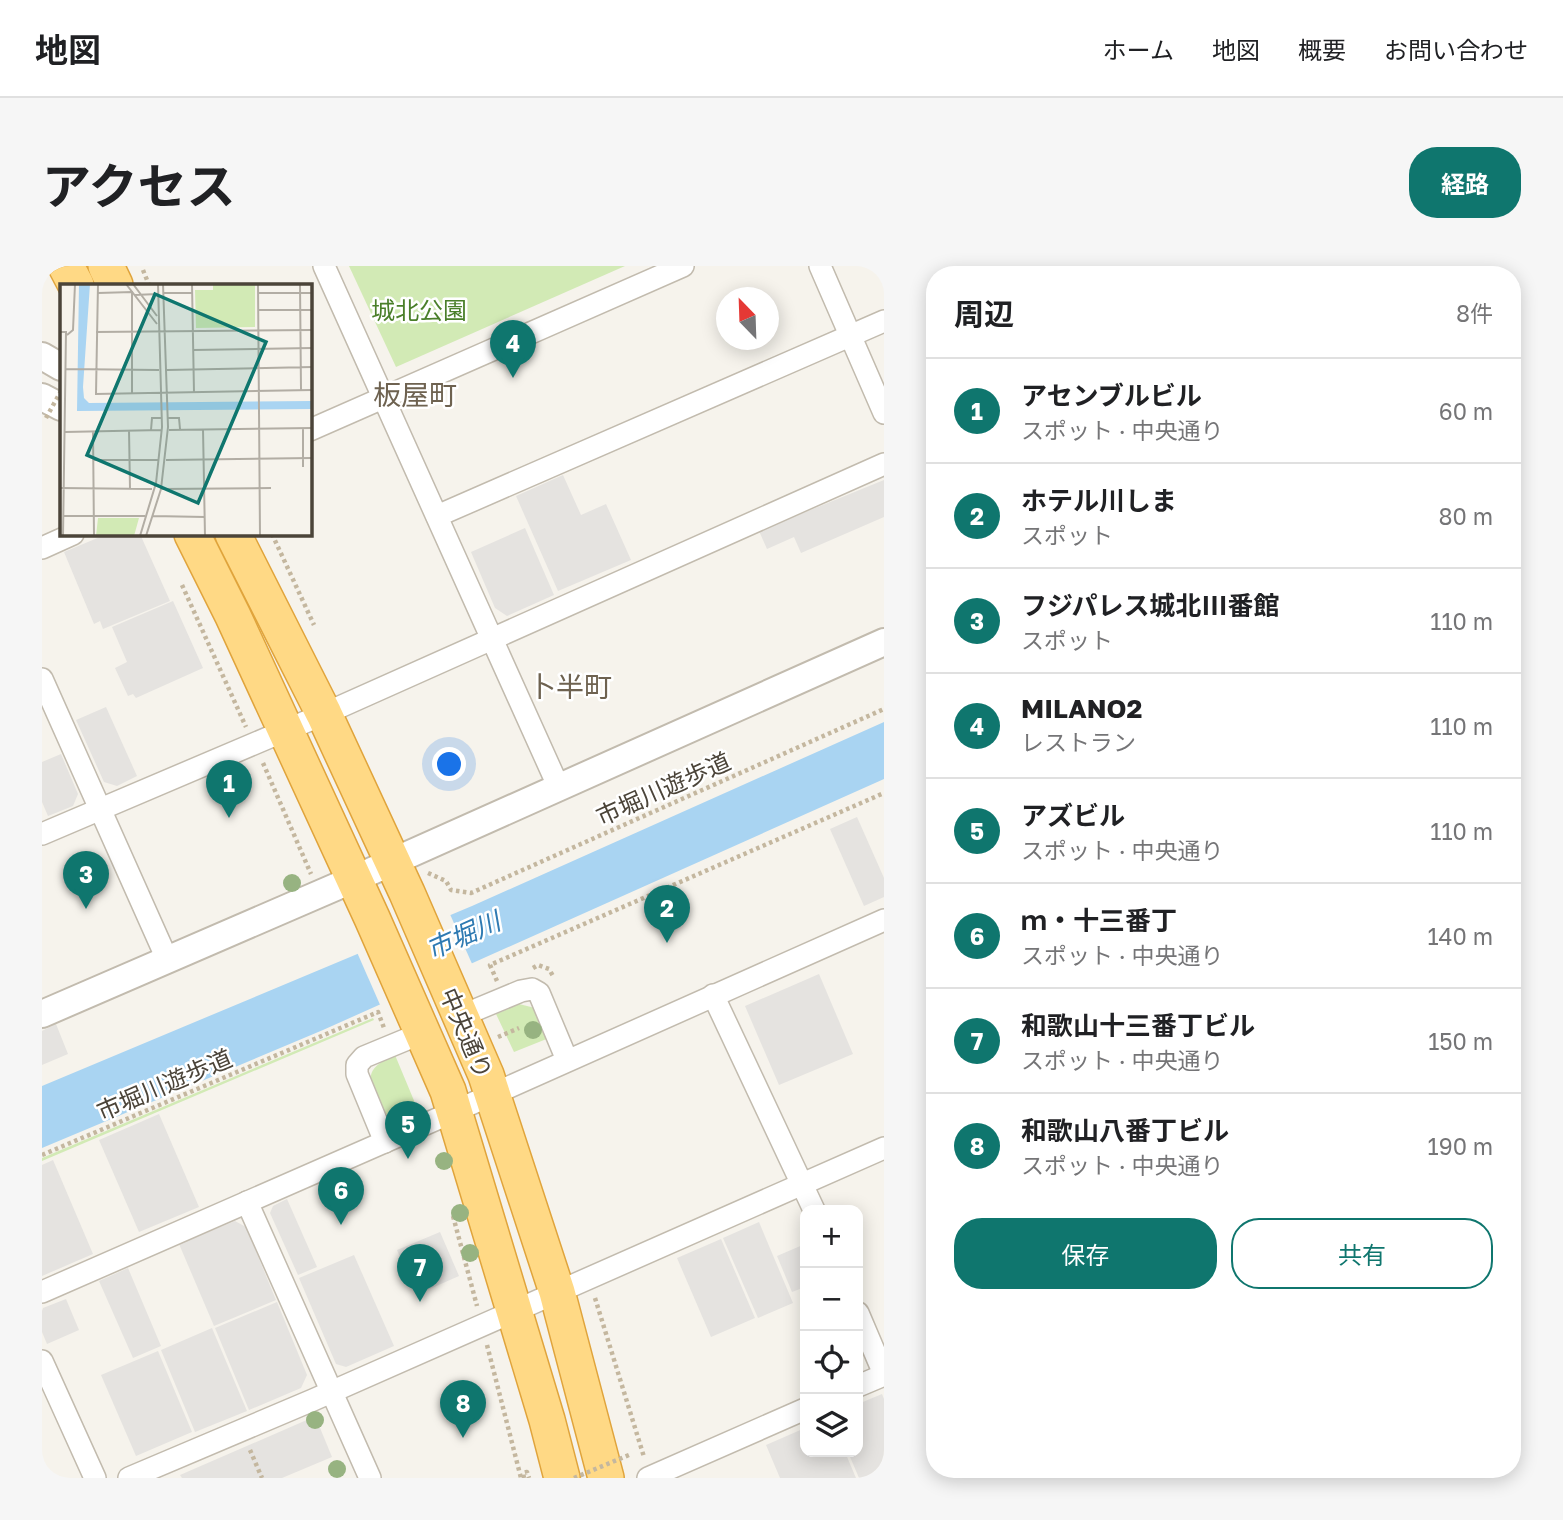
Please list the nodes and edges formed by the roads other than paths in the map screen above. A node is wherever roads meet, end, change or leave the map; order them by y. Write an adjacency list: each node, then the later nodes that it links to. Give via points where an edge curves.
1 (66, 266): 6 (highway)
2 (106, 266): 7 (highway)
3 (324, 266): 12 (street)
4 (683, 266): 12 (street)
5 (820, 266): 9 (street)
6 (75, 284)
7 (115, 284)
8 (884, 321): 9 (street)
9 (852, 336): 13 (street); 16 (street)
10 (42, 356): 11 (street)
11 (60, 366)
12 (384, 397): 14 (street); 16 (street)
13 (884, 414)
14 (312, 429)
15 (884, 464): 21 (street)
16 (437, 516): 21 (street)
17 (69, 536): 20 (street)
18 (193, 536): 25 (highway, 中央通り)
19 (234, 536): 24 (highway, 中央通り)
20 (42, 548)
21 (491, 638): 24 (street); 26 (street)
22 (884, 642): 26 (street)
23 (42, 679): 27 (street)
24 (324, 714): 25 (street); 29 (highway, 中央通り)
25 (285, 730): 27 (street); 30 (highway, 中央通り)
26 (559, 788): 29 (street)
27 (102, 809): 28 (street); 32 (street)
28 (42, 834)
29 (392, 862): 30 (street); 34 (highway, 中央通り, via 417,883)
30 (354, 879): 32 (street); 36 (highway, 中央通り)
31 (884, 920): 33 (street)
32 (167, 959): 35 (street)
33 (713, 995): 37 (street); 42 (street)
34 (456, 1005): 37 (street, via 532,989 539,993); 38 (highway, 中央通り)
35 (42, 1014)
36 (405, 1022): 39 (highway, 中央通り, via 448,1091); 40 (street, via 357,1065)
37 (566, 1060): 38 (street)
38 (493, 1095): 39 (street); 46 (highway, 中央通り)
39 (453, 1112): 40 (street); 47 (highway, 中央通り)
40 (385, 1142): 43 (street)
41 (884, 1148): 42 (street)
42 (802, 1184): 44 (street); 46 (street)
43 (247, 1202): 45 (street); 52 (street)
44 (812, 1205)
45 (42, 1292)
46 (557, 1292): 47 (street); 54 (highway, 中央通り)
47 (514, 1310): 52 (street); 59 (highway, 中央通り)
48 (863, 1325): 50 (street)
49 (42, 1361): 56 (street)
50 (884, 1375): 51 (street)
51 (863, 1384)
52 (332, 1391): 57 (street); 58 (street)
53 (800, 1411): 55 (street)
54 (618, 1467)
55 (648, 1471)
56 (94, 1478)
57 (129, 1478)
58 (370, 1478)
59 (562, 1478)

